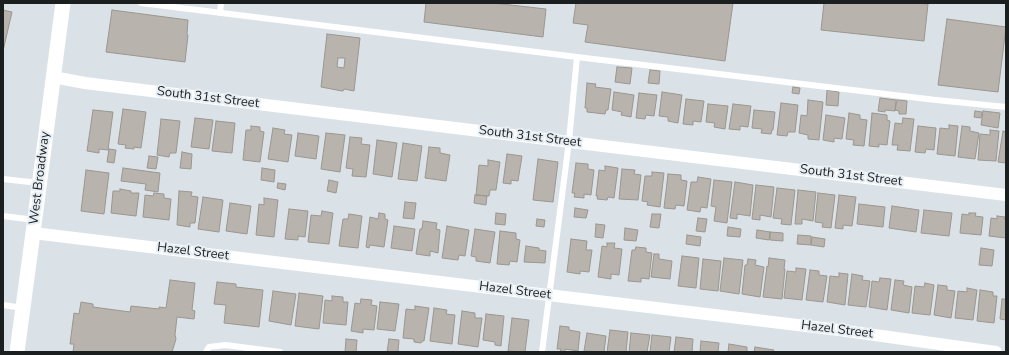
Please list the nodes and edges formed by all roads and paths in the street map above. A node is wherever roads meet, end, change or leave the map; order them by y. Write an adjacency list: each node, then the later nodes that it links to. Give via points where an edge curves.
1 (63, 3): 6 (street, West Broadway)
2 (141, 3): 4 (lane)
3 (221, 3): 4 (lane)
4 (220, 13): 5 (lane)
5 (577, 57): 7 (lane); 8 (lane)
6 (53, 77): 8 (street, South 31st Street, via 85,83); 10 (street, West Broadway)
7 (1006, 107)
8 (569, 141): 11 (street, South 31st Street); 14 (lane)
9 (3, 179): 10 (lane)
10 (40, 184): 13 (street, West Broadway)
11 (1006, 194)
12 (3, 216): 13 (lane)
13 (34, 227): 14 (street, Hazel Street); 16 (street, West Broadway)
14 (548, 295): 20 (lane); 21 (street, Hazel Street)
15 (3, 305): 16 (lane)
16 (23, 308): 17 (street, West Broadway)
17 (17, 352)
18 (206, 352): 19 (lane, via 212,346 225,345)
19 (280, 352)
20 (542, 352)
21 (996, 352)

